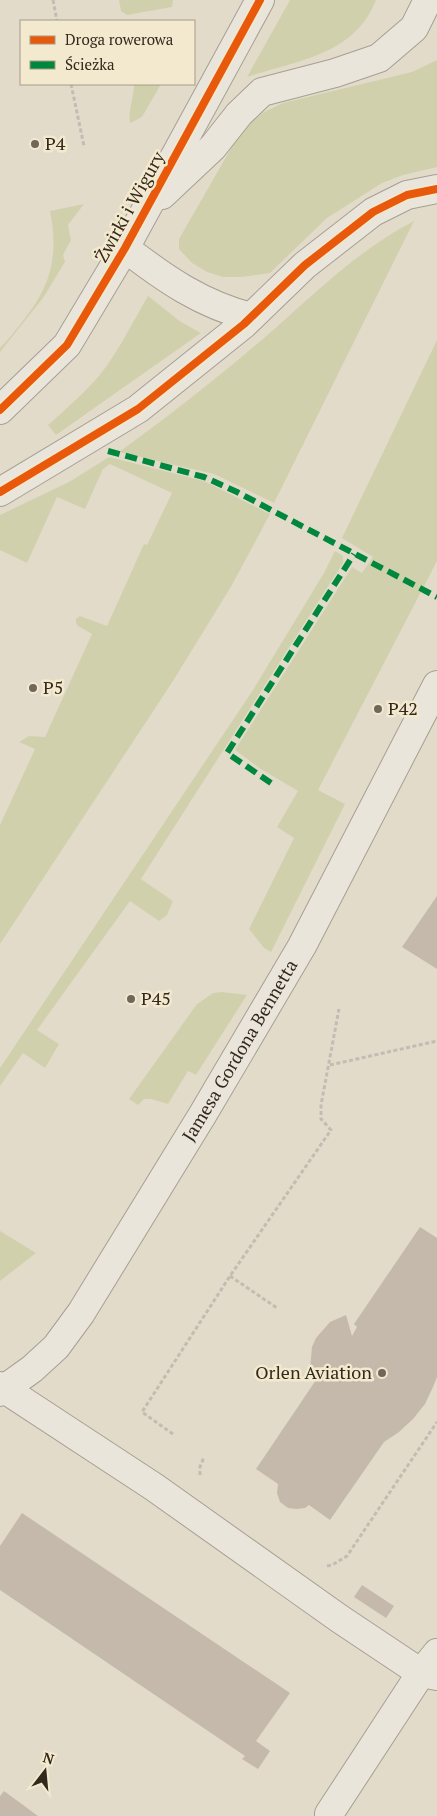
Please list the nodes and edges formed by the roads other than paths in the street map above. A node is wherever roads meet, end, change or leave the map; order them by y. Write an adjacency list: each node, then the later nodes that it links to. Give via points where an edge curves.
1 (260, 0): 4 (street, Żwirki i Wigury)
2 (428, 0): 4 (street, via 414,28 379,58 262,92 239,114 213,147)
3 (437, 188): 6 (street, via 407,195 373,212 305,266)
4 (145, 212): 5 (street, Żwirki i Wigury)
5 (125, 248): 6 (street, via 198,298); 7 (street, Żwirki i Wigury, via 67,345)
6 (251, 317): 8 (street, via 138,409)
7 (0, 410)
8 (0, 492)
9 (437, 685): 10 (street, Jamesa Gordona Bennetta, via 302,946 81,1313 56,1347 32,1369)
10 (2, 1389): 11 (street, via 154,1487 340,1619)
11 (432, 1667): 12 (street)
12 (329, 1814)

